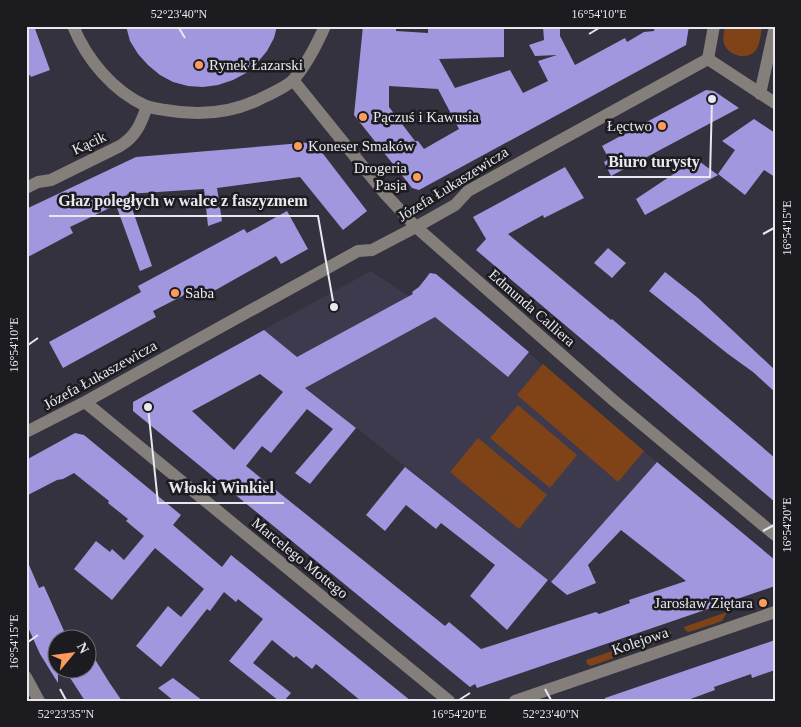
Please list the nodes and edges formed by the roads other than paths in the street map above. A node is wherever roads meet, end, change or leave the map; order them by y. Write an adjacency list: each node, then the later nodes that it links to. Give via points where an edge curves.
1 (73, 26): 9 (street, via 91,60 107,78)
2 (325, 26): 6 (street)
3 (714, 26): 5 (street)
4 (775, 26): 7 (street)
5 (708, 59): 7 (street); 11 (street, Józefa Łukaszewicza, via 468,191 455,205)
6 (293, 80): 9 (street, via 248,105 216,113 187,113); 11 (street, Edmunda Calliera)
7 (760, 94): 8 (street)
8 (775, 104)
9 (147, 106): 10 (street, Kącik, via 141,125 130,140 50,180)
10 (26, 188)
11 (416, 227): 12 (street, Józefa Łukaszewicza, via 372,250 358,251); 14 (street, Edmunda Calliera)
12 (85, 402): 13 (street, Józefa Łukaszewicza); 18 (street, Marcelego Mottego)
13 (26, 432)
14 (775, 536)
15 (775, 612): 19 (street, Kolejowa)
16 (26, 677): 17 (street)
17 (39, 701)
18 (449, 701)
19 (515, 701)

